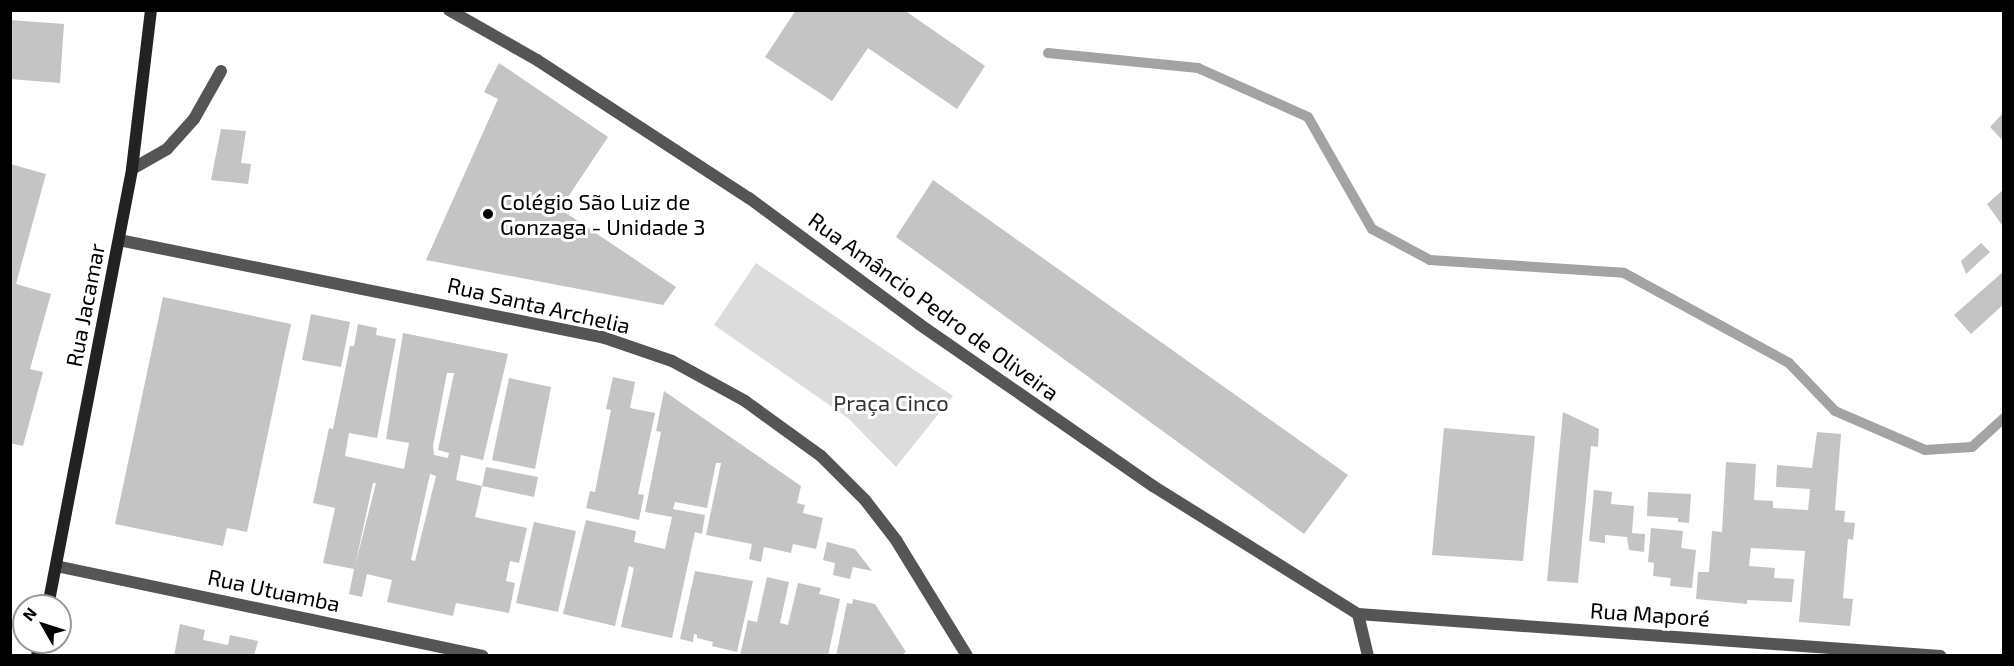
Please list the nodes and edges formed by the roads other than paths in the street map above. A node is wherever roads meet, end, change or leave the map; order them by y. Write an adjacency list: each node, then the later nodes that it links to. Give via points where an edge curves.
1 (151, 10): 4 (street, Rua Jacamar)
2 (449, 10): 8 (street, Rua Amâncio Pedro de Oliveira, via 537,60 749,198 919,324 1153,486)
3 (221, 71): 4 (street, via 194,119 167,149)
4 (132, 169): 5 (street, Rua Jacamar)
5 (119, 240): 6 (street, Rua Jacamar); 10 (street, Rua Santa Archelia, via 602,337 672,361 745,401 821,456 865,500 896,540)
6 (56, 566): 7 (street, Rua Jacamar); 9 (street, Rua Utuamba)
7 (50, 594)
8 (1358, 614): 11 (street); 12 (street, Rua Maporé)
9 (483, 656)
10 (967, 656)
11 (1368, 656)
12 (1940, 656)

